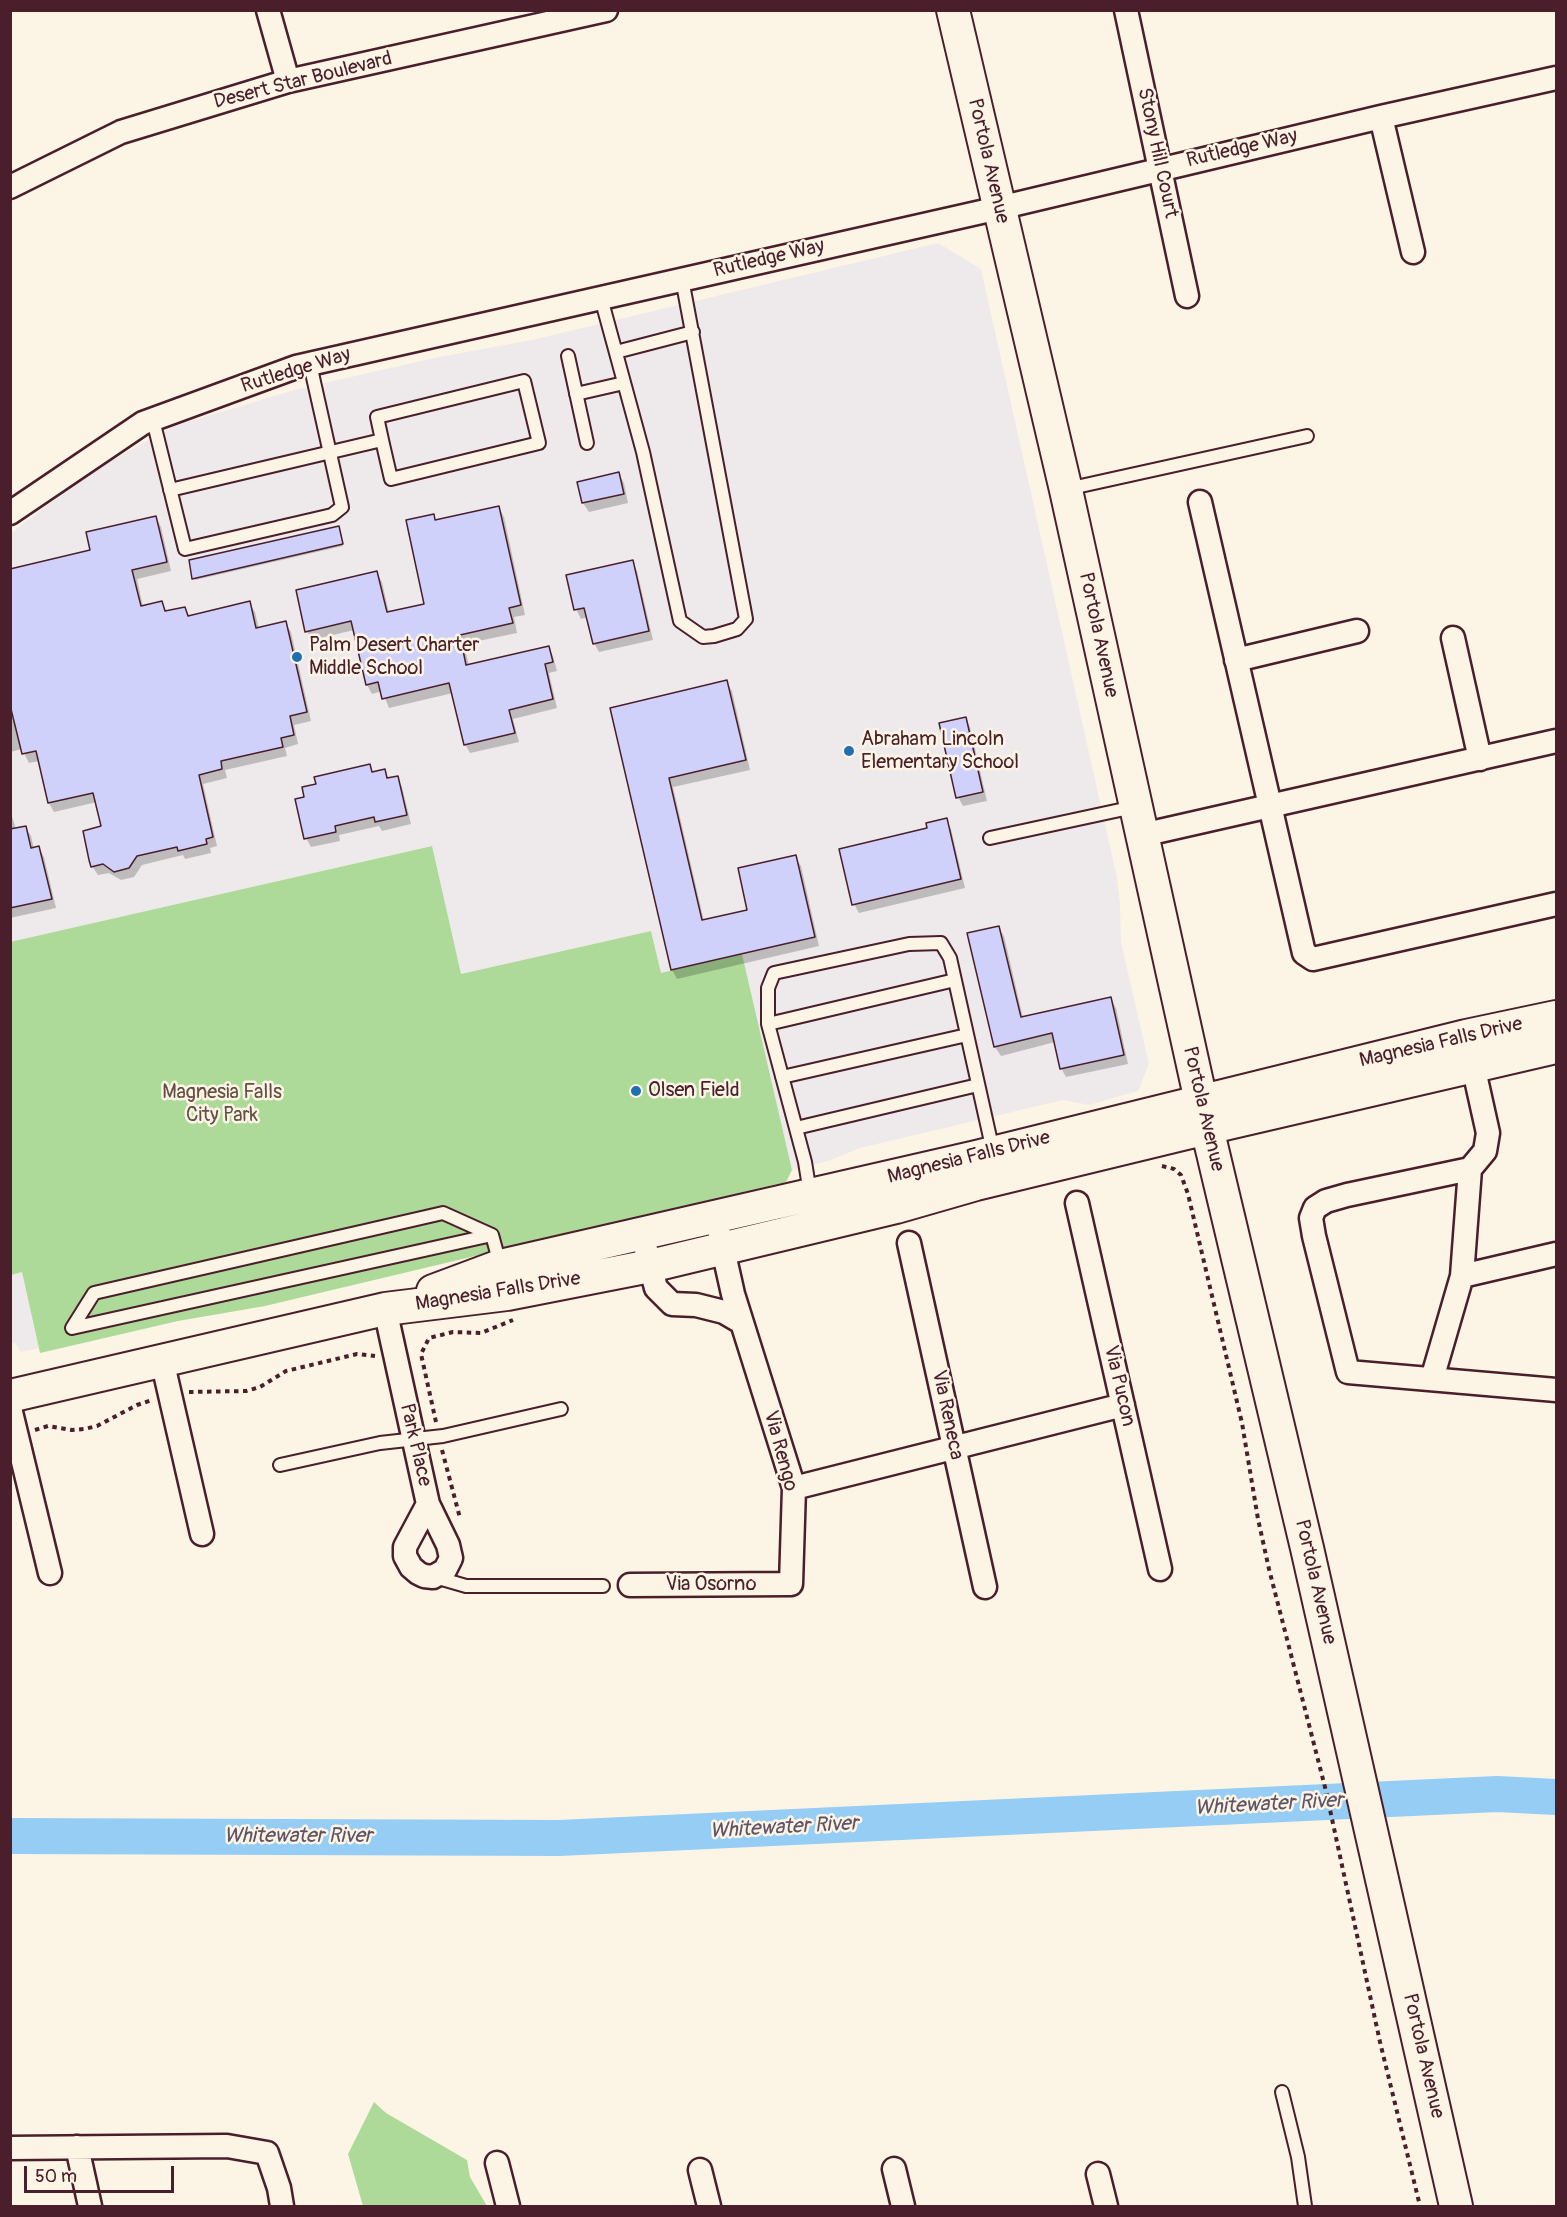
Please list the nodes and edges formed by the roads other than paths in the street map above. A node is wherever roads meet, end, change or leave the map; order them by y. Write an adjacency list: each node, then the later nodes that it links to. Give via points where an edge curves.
1 (268, 10): 7 (street)
2 (606, 10): 5 (street, Desert Star Boulevard)
3 (953, 10): 11 (street, Portola Avenue)
4 (1126, 10): 9 (street, Stony Hill Court)
5 (532, 18): 7 (street, Desert Star Boulevard)
6 (1557, 78): 8 (street, Rutledge Way)
7 (288, 81): 10 (street, Desert Star Boulevard, via 122,132)
8 (1381, 117): 9 (street, Rutledge Way); 12 (street)
9 (1160, 168): 11 (street, Rutledge Way); 14 (street, Stony Hill Court)
10 (10, 187)
11 (999, 207): 13 (street, Rutledge Way); 28 (street, Portola Avenue)
12 (1413, 252)
13 (682, 279): 15 (street, Rutledge Way); 16 (lane)
14 (1187, 296)
15 (601, 298): 17 (lane); 19 (street, Rutledge Way)
16 (693, 332): 17 (lane); 20 (lane, via 746,619 736,629 703,637 680,621 644,452)
17 (616, 352): 20 (lane)
18 (568, 356): 21 (lane)
19 (310, 364): 22 (street, Rutledge Way); 26 (lane)
20 (624, 383): 21 (lane)
21 (576, 394): 25 (lane)
22 (153, 420): 27 (lane); 30 (street, Rutledge Way)
23 (1307, 436): 28 (lane)
24 (382, 440): 24 (lane, via 391,479 539,443 524,381 377,417); 26 (lane)
25 (587, 443)
26 (330, 452): 27 (lane); 27 (lane, via 342,507 332,515 185,549)
27 (170, 490)
28 (1066, 490): 37 (street, Portola Avenue)
29 (1200, 502): 33 (street)
30 (10, 513)
31 (1357, 631): 33 (street)
32 (1453, 638): 35 (street)
33 (1236, 660): 36 (street)
34 (1557, 741): 35 (street)
35 (1480, 759): 36 (street)
36 (1270, 807): 37 (street); 39 (street, via 1304,953 1313,960)
37 (1139, 821): 38 (lane); 48 (street, Portola Avenue)
38 (990, 838)
39 (1557, 904)
40 (955, 980): 42 (lane); 42 (lane, via 950,958 941,943 909,944 774,973 768,988); 43 (lane)
41 (1557, 1017): 45 (street, Magnesia Falls Drive)
42 (768, 1024): 46 (lane)
43 (967, 1035): 46 (lane); 47 (lane)
44 (1557, 1047): 45 (street, Magnesia Falls Drive)
45 (1469, 1051): 48 (street, Magnesia Falls Drive); 51 (street, via 1488,1133 1485,1151)
46 (782, 1077): 49 (lane)
47 (978, 1085): 49 (lane); 50 (lane)
48 (1204, 1114): 50 (street, Magnesia Falls Drive); 58 (street, Magnesia Falls Drive); 99 (street, Portola Avenue)
49 (796, 1128): 52 (lane)
50 (993, 1152): 52 (street, Magnesia Falls Drive)
51 (1470, 1169): 61 (street); 66 (street, via 1326,1201 1315,1208 1311,1218 1348,1372)
52 (811, 1195): 54 (street, Magnesia Falls Drive)
53 (1077, 1203): 69 (street, Via Pucon)
54 (715, 1217): 55 (street, Magnesia Falls Drive); 58 (street, Via Rengo)
55 (642, 1233): 60 (street); 62 (street, Magnesia Falls Drive)
56 (492, 1235): 56 (lane, via 443,1213 94,1293 72,1328); 62 (lane)
57 (909, 1243): 73 (street, Via Reneca)
58 (723, 1249): 60 (street, Magnesia Falls Drive); 64 (street, Via Rengo)
59 (1557, 1254): 61 (street)
60 (650, 1266): 62 (street, Magnesia Falls Drive); 64 (street, via 656,1288 672,1304 723,1312)
61 (1462, 1276): 66 (street)
62 (506, 1287): 63 (street, Magnesia Falls Drive)
63 (385, 1309): 65 (street, Magnesia Falls Drive); 72 (street, Park Place)
64 (741, 1322): 75 (street, Via Rengo)
65 (162, 1360): 68 (street, Magnesia Falls Drive); 77 (street)
66 (1432, 1379): 67 (street)
67 (1557, 1390)
68 (10, 1396)
69 (1123, 1405): 73 (street); 78 (street, Via Pucon)
70 (10, 1408): 79 (street)
71 (561, 1409): 72 (lane, via 439,1436)
72 (413, 1438): 74 (lane); 76 (street, Park Place)
73 (955, 1448): 75 (street); 84 (street, Via Reneca)
74 (280, 1465)
75 (794, 1488): 81 (street, Via Rengo)
76 (428, 1504): 80 (street, Park Place, via 405,1546 411,1567); 80 (street, via 451,1558 446,1570)
77 (202, 1534)
78 (1160, 1569)
79 (50, 1573)
80 (426, 1575): 83 (lane, via 466,1586)
81 (791, 1584): 82 (street, Via Osorno)
82 (630, 1585)
83 (603, 1586)
84 (985, 1587)
85 (1282, 2092): 98 (lane)
86 (77, 2147): 87 (street); 92 (street, via 228,2146 267,2153); 93 (street)
87 (10, 2148)
88 (496, 2163): 94 (street)
89 (894, 2169): 96 (street)
90 (700, 2170): 95 (street)
91 (1098, 2175): 97 (street)
92 (280, 2197)
93 (90, 2206)
94 (508, 2206)
95 (709, 2206)
96 (903, 2206)
97 (1106, 2206)
98 (1305, 2206)
99 (1456, 2206)

